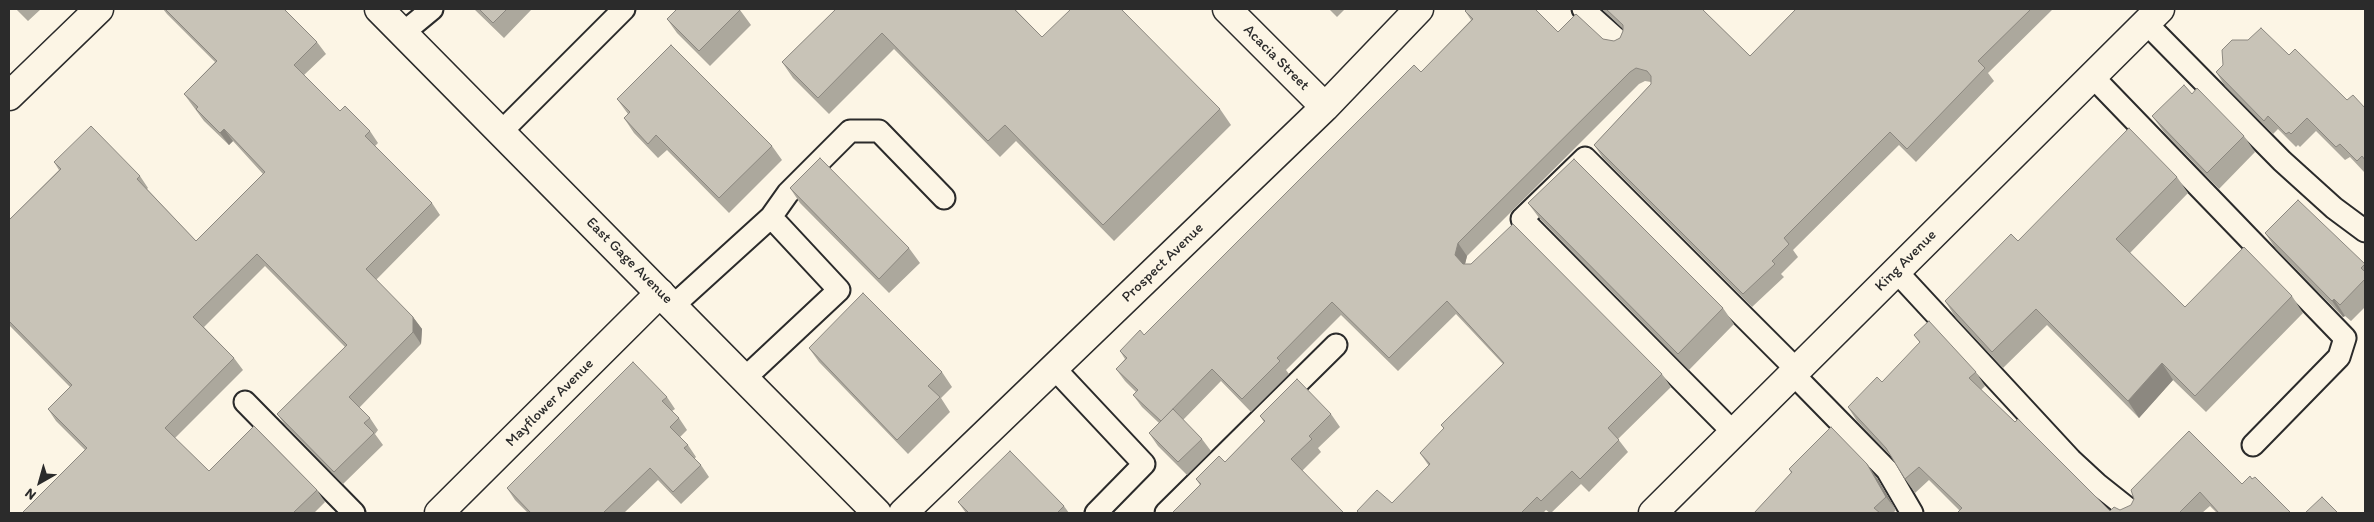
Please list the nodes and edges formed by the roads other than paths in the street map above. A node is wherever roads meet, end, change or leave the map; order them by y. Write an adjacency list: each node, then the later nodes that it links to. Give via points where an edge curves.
1 (100, 9): 12 (street)
2 (379, 9): 9 (street, East Gage Avenue)
3 (432, 9): 9 (lane)
4 (624, 9): 14 (lane)
5 (1227, 9): 13 (street, Acacia Street)
6 (1419, 9): 13 (street, Prospect Avenue)
7 (1583, 9): 10 (lane)
8 (2153, 16): 11 (street, King Avenue); 17 (lane, via 2282,161)
9 (403, 33): 14 (street, East Gage Avenue)
10 (1620, 42)
11 (2092, 76): 18 (street, King Avenue); 26 (lane, via 2345,338 2340,357)
12 (9, 96)
13 (1324, 107): 21 (street, Prospect Avenue)
14 (501, 132): 19 (street, East Gage Avenue)
15 (944, 198): 16 (lane, via 880,131 850,131 788,193)
16 (771, 217): 19 (lane); 23 (lane, via 838,290)
17 (2365, 231)
18 (1896, 271): 22 (street, King Avenue); 27 (lane, via 2072,460)
19 (666, 299): 23 (street, East Gage Avenue); 29 (street, Mayflower Avenue)
20 (1336, 345): 33 (lane)
21 (1054, 368): 31 (street, Prospect Avenue); 32 (lane, via 1144,464)
22 (1795, 372): 25 (street, King Avenue); 25 (lane, via 1592,151 1516,225); 35 (lane, via 1887,470)
23 (745, 378): 30 (street, East Gage Avenue)
24 (246, 402): 28 (lane)
25 (1734, 433): 34 (street, King Avenue)
26 (2253, 444)
27 (2131, 511)
28 (354, 513)
29 (439, 513)
30 (878, 513)
31 (903, 513)
32 (1096, 513)
33 (1166, 513)
34 (1653, 513)
35 (1912, 513)

